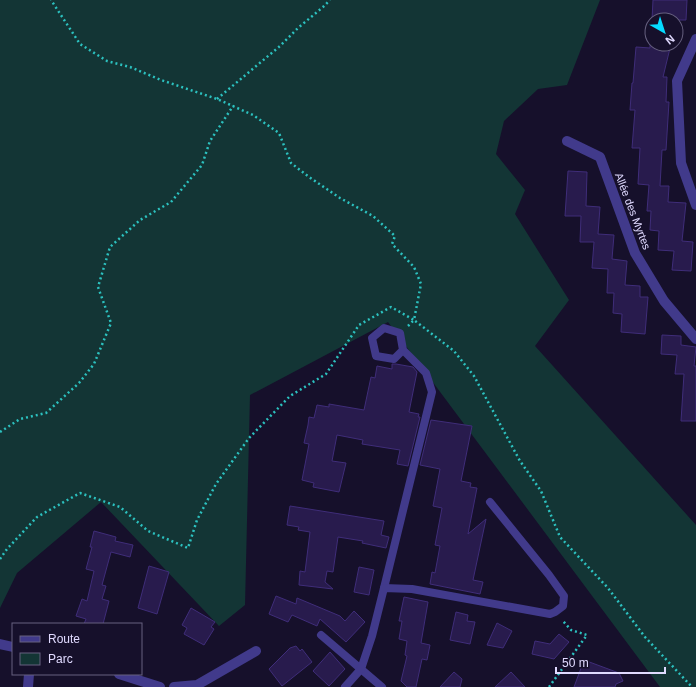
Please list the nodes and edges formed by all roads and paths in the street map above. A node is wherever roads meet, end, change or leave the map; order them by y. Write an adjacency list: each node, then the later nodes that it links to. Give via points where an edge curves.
1 (51, 0): 4 (path, via 80,44 107,62 130,67)
2 (330, 0): 4 (path)
3 (696, 39): 7 (street, via 677,81 681,163)
4 (217, 99): 5 (path)
5 (233, 106): 8 (path, via 253,115 279,133 291,163 340,198 373,216 394,236 392,244 414,267 421,284); 11 (path, via 210,141 202,165 171,202 140,220 110,247 98,287 111,324 94,364 46,413 20,419)
6 (567, 141): 9 (street, Allée des Myrtes, via 600,157 635,253 664,301)
7 (696, 205)
8 (414, 320): 13 (path, via 391,307 359,325 326,374 290,396 249,438 216,484 197,520 188,548 148,531 120,507 80,493 37,517); 29 (path, via 454,351 474,376 520,461 541,491 560,537 608,588 645,637)
9 (696, 339)
10 (403, 350): 14 (lane, via 426,373 432,392)
11 (0, 432)
12 (490, 502): 15 (lane, via 564,596 564,606)
13 (0, 558)
14 (384, 588): 15 (lane, via 412,589 550,614); 20 (lane)
15 (555, 612): 28 (path, via 571,630 587,635)
16 (321, 635): 20 (lane)
17 (0, 644): 18 (street)
18 (12, 647)
19 (256, 651): 25 (street, via 197,685)
20 (361, 669): 26 (lane); 27 (lane)
21 (29, 675): 23 (street)
22 (121, 675): 24 (street)
23 (28, 687)
24 (160, 687)
25 (174, 687)
26 (345, 687)
27 (382, 687)
28 (549, 687)
29 (692, 687)

